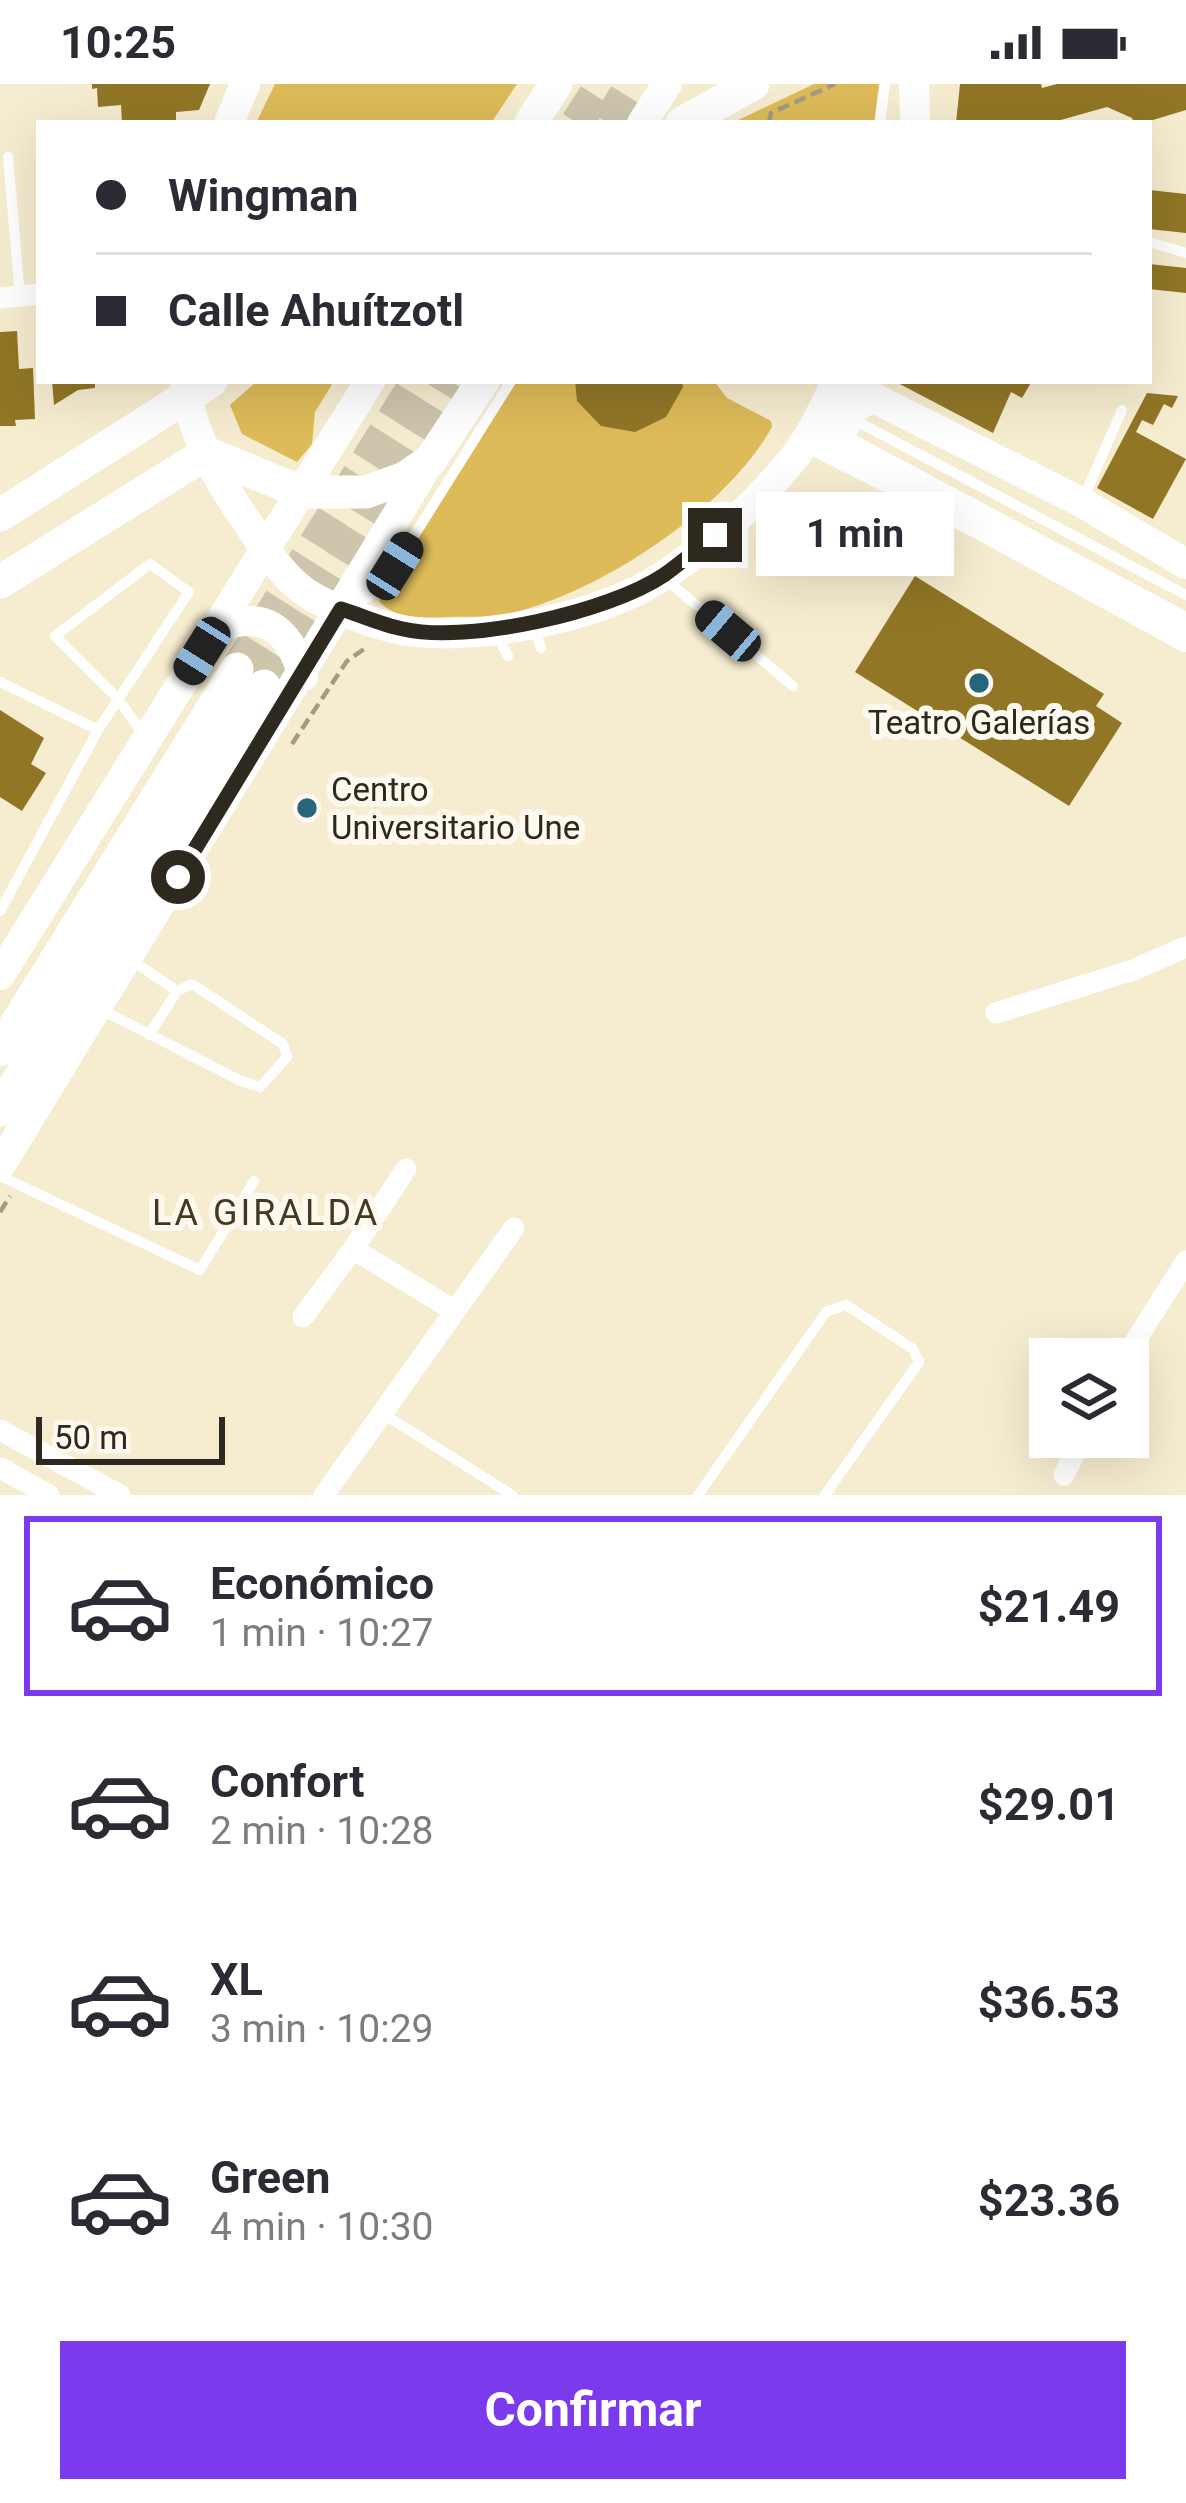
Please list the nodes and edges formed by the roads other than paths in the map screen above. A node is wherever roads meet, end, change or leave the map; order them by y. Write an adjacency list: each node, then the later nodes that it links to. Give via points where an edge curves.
1 (245, 84): 7 (main road)
2 (556, 84): 8 (main road)
3 (667, 84): 9 (main road)
4 (753, 84): 10 (main road)
5 (885, 84): 11 (lane)
6 (914, 84): 12 (main road)
7 (231, 120)
8 (533, 120)
9 (644, 120)
10 (687, 120)
11 (880, 120)
12 (915, 120)
13 (8, 157): 16 (lane)
14 (1152, 243): 15 (lane)
15 (1186, 253)
16 (20, 296)
17 (368, 384): 29 (main road)
18 (481, 384): 28 (main road)
19 (509, 384): 37 (lane, via 395,566 369,597)
20 (837, 384): 25 (main road)
21 (845, 384): 23 (main road)
22 (194, 386): 26 (main road); 31 (main road)
23 (873, 398): 27 (main road, via 845,414); 30 (main road)
24 (1122, 410): 30 (lane)
25 (808, 437): 27 (main road); 34 (main road, via 741,514)
26 (207, 453): 29 (main road); 32 (main road); 35 (main road)
27 (842, 454): 40 (main road)
28 (430, 461): 29 (main road, via 366,492); 37 (main road)
29 (301, 492): 32 (main road)
30 (1081, 502): 33 (main road)
31 (0, 515)
32 (265, 549): 37 (main road, via 304,591); 39 (main road)
33 (1186, 564)
34 (662, 577): 37 (main road, via 537,636 501,644 406,631); 43 (lane)
35 (0, 582)
36 (1186, 595): 38 (lane, via 858,422 850,438)
37 (341, 609): 41 (main road)
38 (1186, 617)
39 (215, 628): 41 (main road, via 268,624 285,635); 46 (main road)
40 (1186, 637)
41 (303, 676): 49 (main road)
42 (0, 682): 45 (lane)
43 (793, 686)
44 (119, 700): 44 (lane, via 189,592 150,564 55,637); 45 (lane); 46 (lane)
45 (98, 730): 47 (lane)
46 (147, 740): 50 (main road)
47 (0, 911)
48 (1186, 947): 53 (street)
49 (128, 958): 51 (lane); 52 (main road)
50 (4, 959)
51 (177, 991): 54 (lane); 54 (lane, via 197,986 283,1044 287,1057 260,1087)
52 (97, 1008): 54 (lane); 58 (main road)
53 (996, 1013)
54 (149, 1036)
55 (0, 1050): 56 (main road, via 251,678)
56 (0, 1110)
57 (406, 1169): 62 (street)
58 (8, 1175): 59 (lane); 60 (lane, via 200,1270)
59 (0, 1176)
60 (254, 1181)
61 (514, 1228): 64 (street)
62 (353, 1249): 64 (street); 65 (street)
63 (1186, 1261): 66 (street)
64 (455, 1311): 67 (street)
65 (303, 1317)
66 (1137, 1338)
67 (382, 1413): 74 (street); 75 (lane)
68 (0, 1430): 73 (street)
69 (1072, 1458): 71 (street)
70 (0, 1468): 72 (street)
71 (1064, 1475)
72 (50, 1495)
73 (120, 1495)
74 (324, 1495)
75 (512, 1495)
76 (698, 1495): 77 (lane, via 826,1312 846,1305 913,1349 919,1362)
77 (825, 1495)

